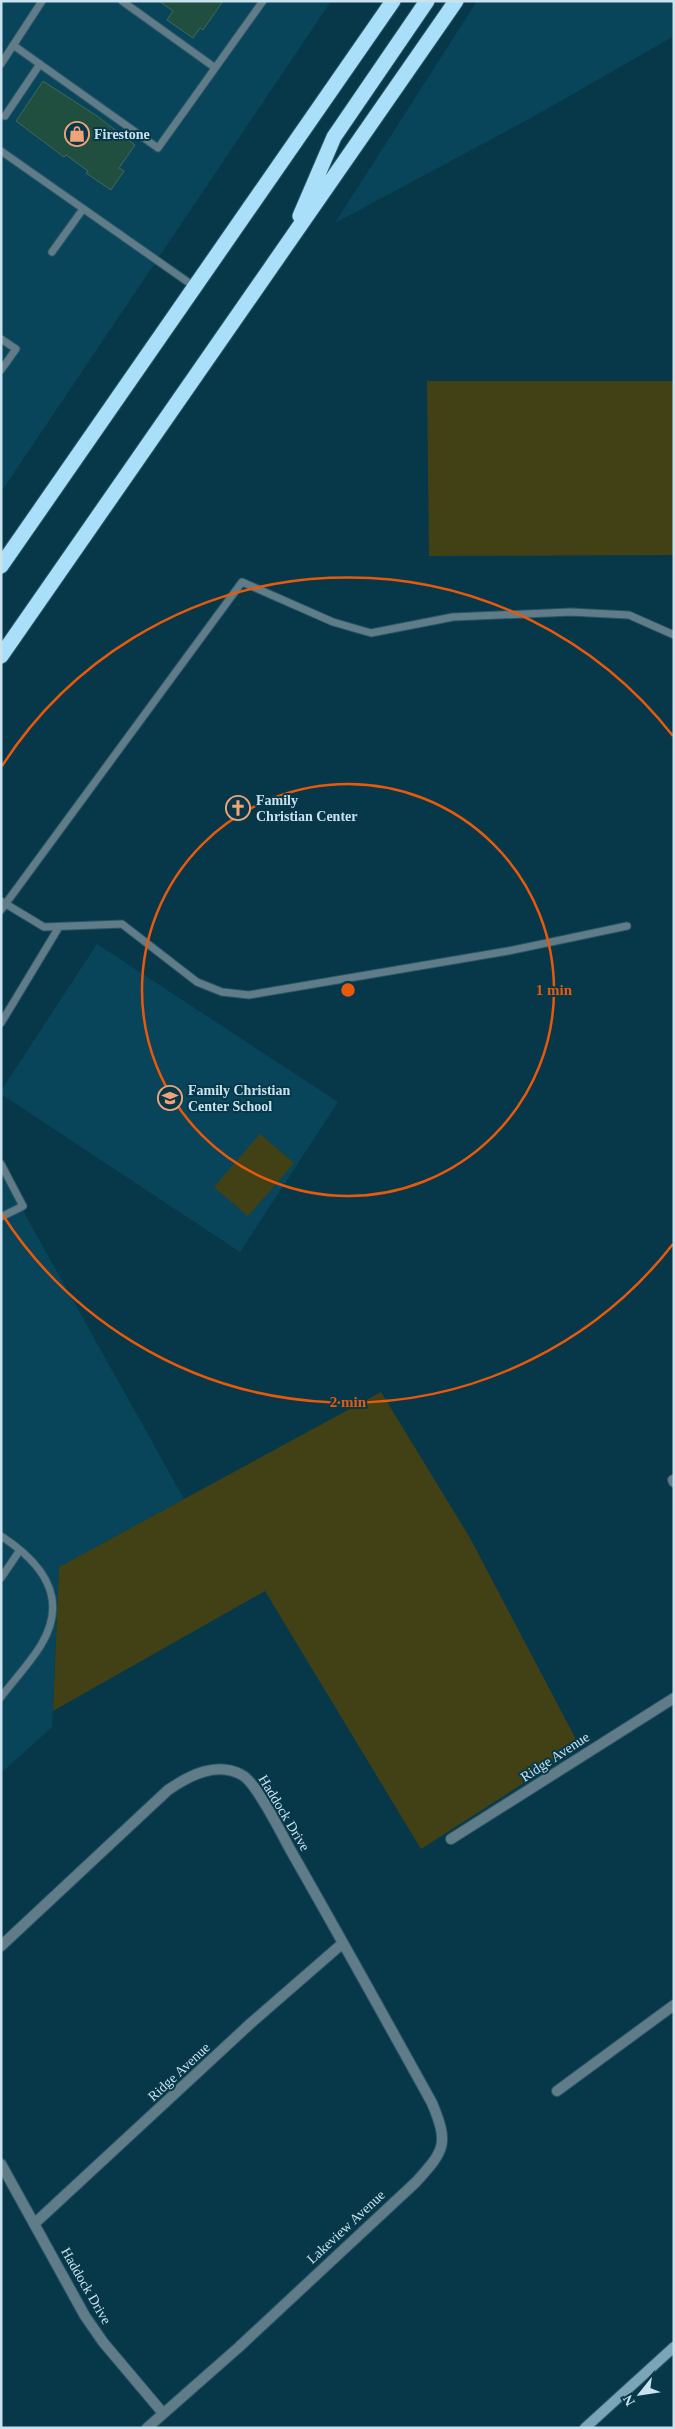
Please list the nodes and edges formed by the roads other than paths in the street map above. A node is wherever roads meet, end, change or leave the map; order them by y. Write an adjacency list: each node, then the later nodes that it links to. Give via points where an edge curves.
1 (42, 1): 7 (lane)
2 (122, 1): 10 (lane)
3 (263, 1): 10 (lane)
4 (393, 1): 16 (highway)
5 (427, 1): 14 (highway, via 334,137)
6 (456, 1): 14 (highway)
7 (14, 45): 8 (lane); 9 (lane)
8 (1, 64)
9 (40, 64): 10 (lane, via 158,148); 11 (lane)
10 (214, 68)
11 (5, 116)
12 (1, 151): 13 (lane)
13 (83, 209): 15 (lane); 16 (lane)
14 (287, 247): 21 (highway)
15 (52, 252)
16 (194, 287): 19 (highway)
17 (1, 339): 18 (lane, via 16,349)
18 (1, 370)
19 (1, 566)
20 (674, 635): 22 (lane, via 629,615 571,612 453,617 371,632 332,622 242,582)
21 (1, 656)
22 (3, 905): 24 (lane, via 44,927)
23 (627, 926): 24 (lane, via 508,952 249,995 222,992 197,982 122,924)
24 (59, 927): 25 (lane)
25 (1, 1023)
26 (1, 1164): 27 (lane, via 24,1206)
27 (1, 1217)
28 (1, 1536): 29 (lane)
29 (20, 1550): 30 (lane); 31 (lane, via 43,1571 52,1589 53,1614 42,1644)
30 (1, 1578)
31 (1, 1697)
32 (674, 1698): 33 (street, Ridge Avenue)
33 (451, 1839)
34 (343, 1943): 35 (street, Haddock Drive, via 250,1783 244,1775 226,1769 194,1775 168,1790); 36 (street, Haddock Drive); 40 (street, Ridge Avenue, via 251,2023)
35 (1, 1946)
36 (378, 2005): 42 (street, Lakeview Avenue, via 440,2122 443,2145 436,2160 239,2347)
37 (674, 2005): 38 (street)
38 (557, 2091)
39 (1, 2164): 40 (street, Haddock Drive)
40 (34, 2224): 42 (street, Haddock Drive, via 85,2316)
41 (674, 2347): 44 (street)
42 (162, 2412): 43 (street, Lakeview Avenue)
43 (147, 2428)
44 (585, 2428)

